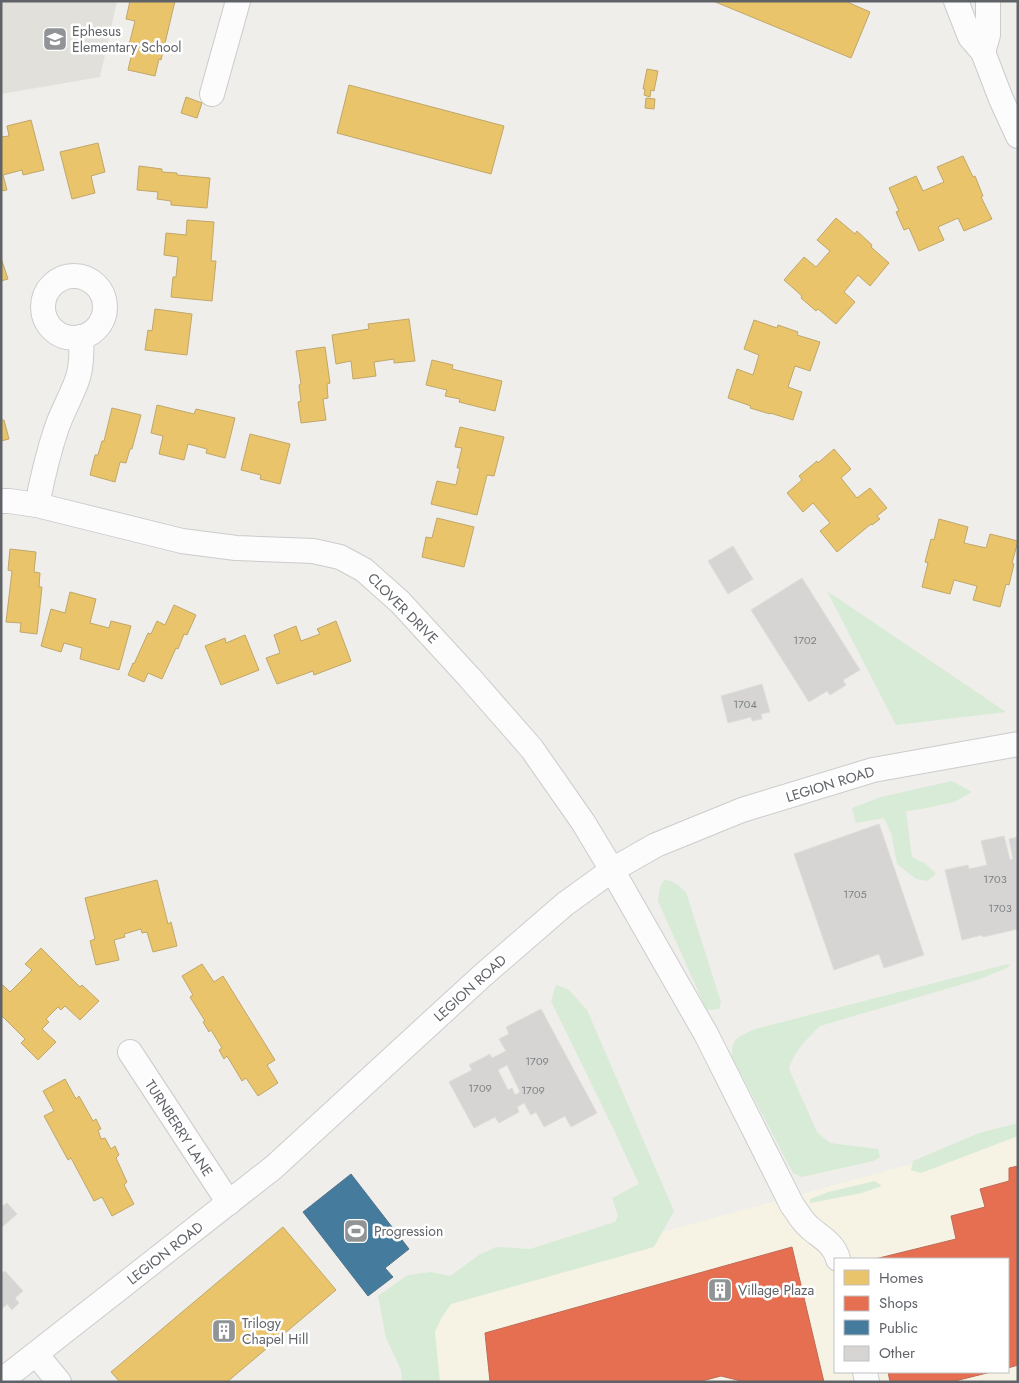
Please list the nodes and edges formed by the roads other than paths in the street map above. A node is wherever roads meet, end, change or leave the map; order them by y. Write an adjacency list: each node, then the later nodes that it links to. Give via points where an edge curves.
1 (238, 1): 5 (street)
2 (956, 1): 4 (street, via 970,37)
3 (988, 1): 4 (street, via 988,36)
4 (983, 52): 6 (street)
5 (212, 94)
6 (1018, 136)
7 (81, 337): 9 (street, via 81,367 56,427)
8 (1, 501): 9 (street, CLOVER DRIVE)
9 (37, 505): 11 (street, CLOVER DRIVE, via 182,541 236,548 313,551 340,558 364,570 400,602 532,749)
10 (1018, 744): 11 (street, LEGION ROAD, via 873,770 750,808 656,844)
11 (612, 870): 13 (street, LEGION ROAD, via 565,904 274,1167); 14 (street, CLOVER DRIVE, via 706,1034 792,1205 809,1227 829,1243)
12 (130, 1052): 13 (street, TURNBERRY LANE)
13 (229, 1203): 15 (street, LEGION ROAD)
14 (838, 1258)
15 (36, 1354): 16 (street, LEGION ROAD); 17 (street)
16 (1, 1381)
17 (59, 1382)

